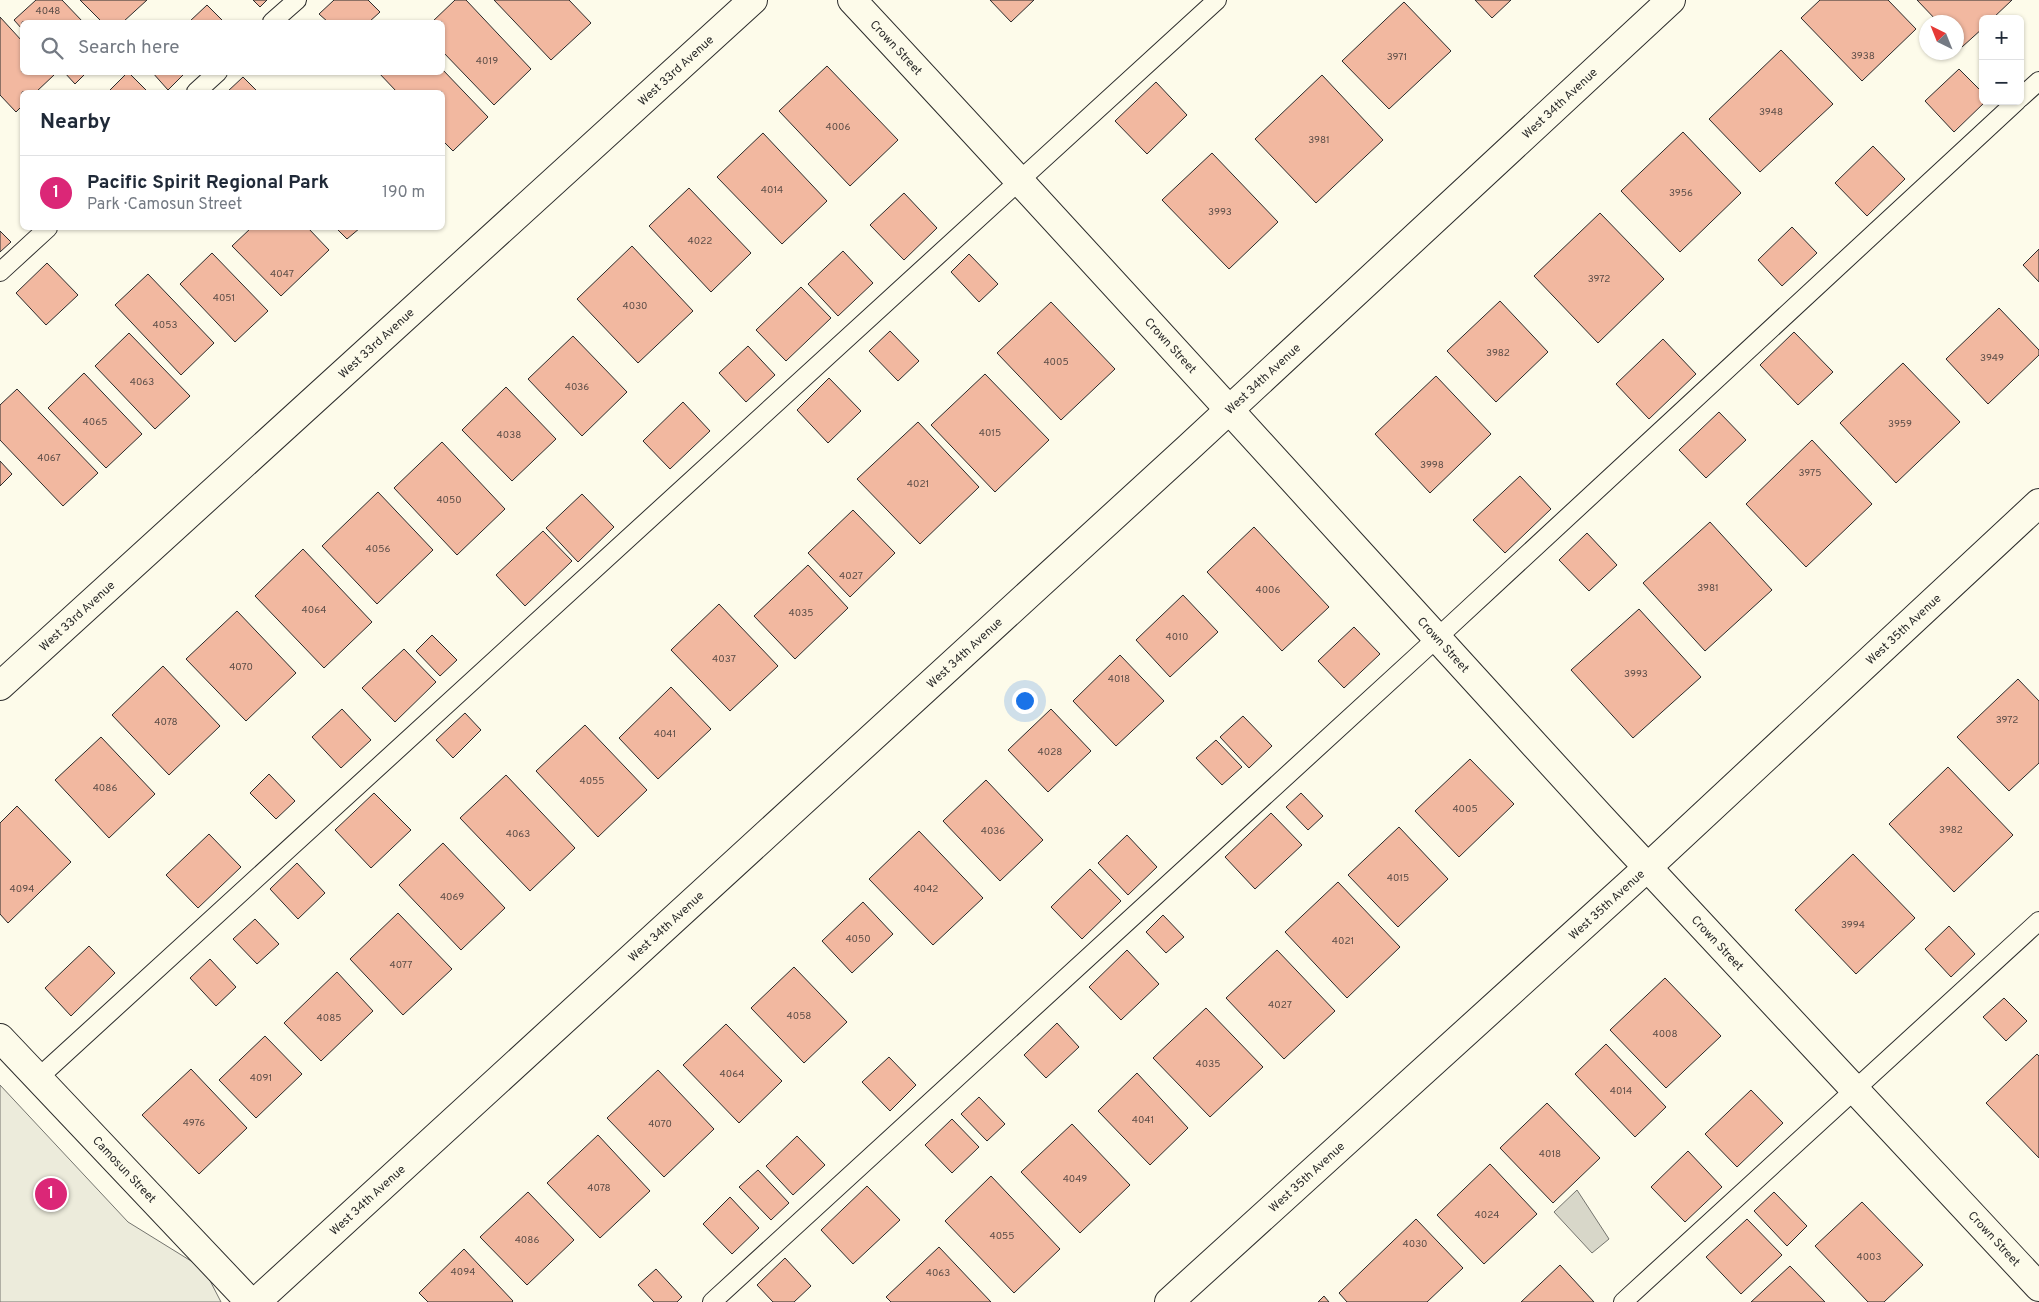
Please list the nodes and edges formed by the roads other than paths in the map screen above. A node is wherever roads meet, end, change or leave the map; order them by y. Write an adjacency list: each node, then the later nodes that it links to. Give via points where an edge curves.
1 (297, 0): 6 (lane)
2 (752, 0): 18 (street, West 33rd Avenue)
3 (852, 0): 12 (street, Crown Street)
4 (1218, 0): 12 (lane)
5 (1671, 0): 15 (street, West 34th Avenue)
6 (274, 20)
7 (215, 75): 9 (lane)
8 (2039, 80): 10 (lane)
9 (198, 90)
10 (2024, 94)
11 (2013, 105): 17 (lane)
12 (1021, 182): 15 (street, Crown Street); 22 (lane)
13 (46, 230): 14 (lane)
14 (0, 272)
15 (1228, 410): 17 (street, Crown Street); 26 (street, West 34th Avenue)
16 (2039, 503): 19 (street, West 35th Avenue)
17 (1437, 638): 19 (street, Crown Street); 27 (lane)
18 (0, 686)
19 (1648, 867): 23 (street, Crown Street); 28 (street, West 35th Avenue)
20 (2039, 922): 23 (lane)
21 (0, 1038): 22 (street, Camosun Street)
22 (37, 1079): 25 (street, Camosun Street)
23 (1855, 1091): 24 (street, Crown Street); 29 (lane)
24 (2039, 1287)
25 (250, 1302)
26 (256, 1302)
27 (712, 1302)
28 (1169, 1302)
29 (1623, 1302)

